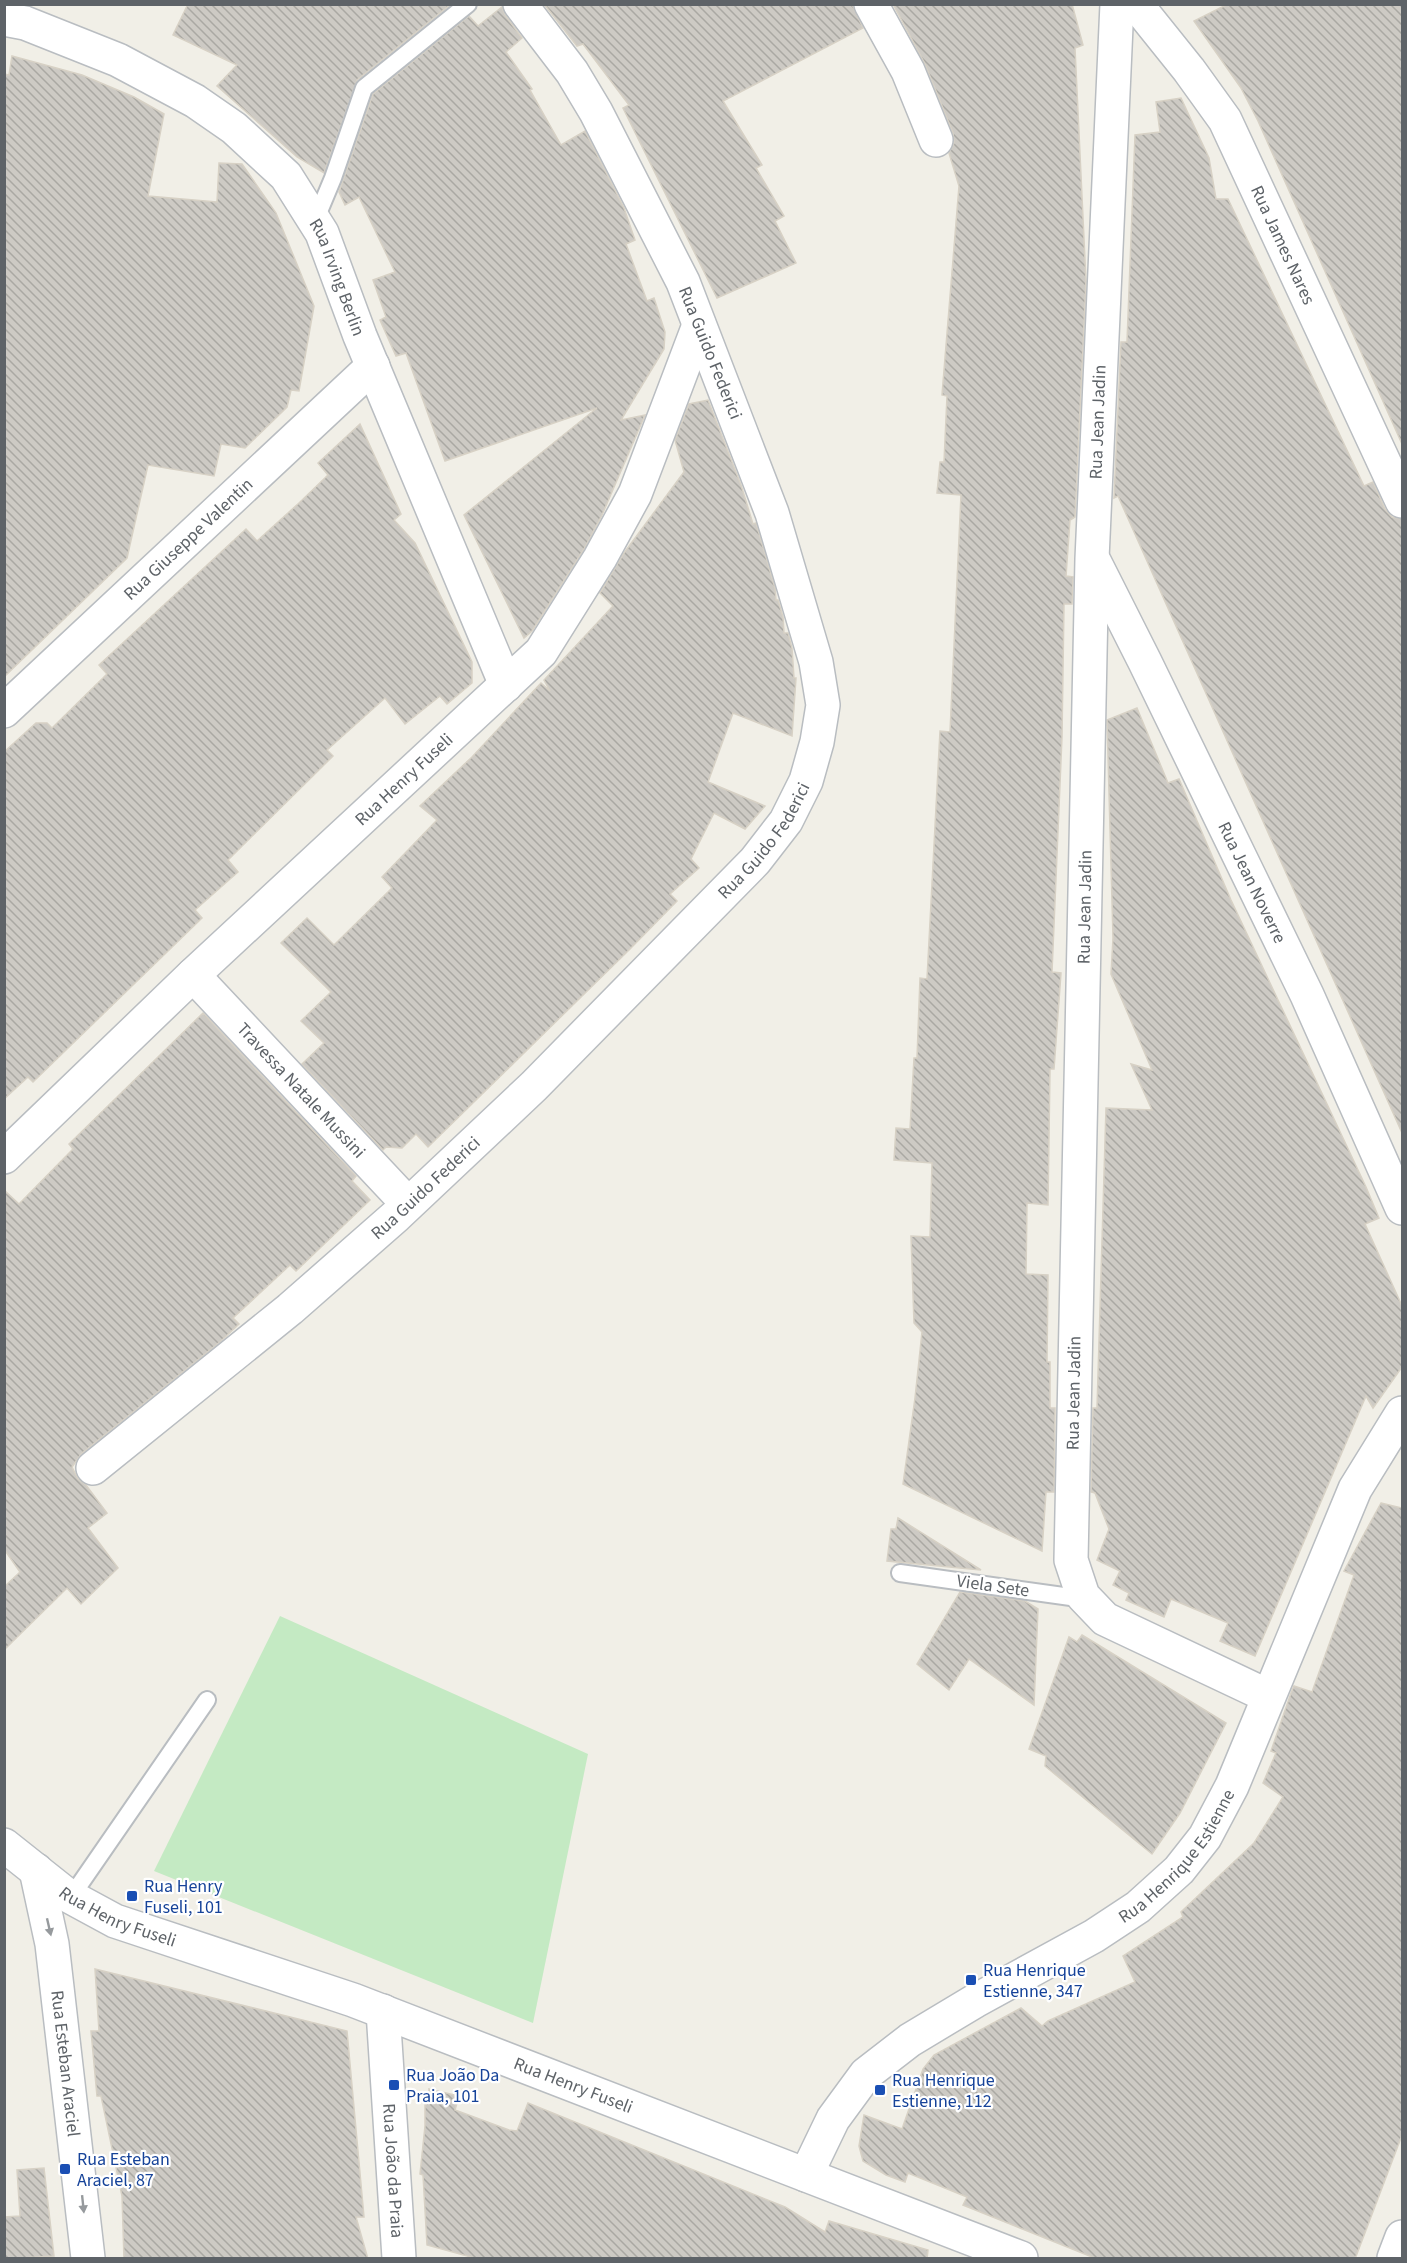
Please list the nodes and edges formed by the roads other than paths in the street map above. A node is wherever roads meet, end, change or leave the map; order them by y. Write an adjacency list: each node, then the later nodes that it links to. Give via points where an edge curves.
1 (468, 4): 8 (lane, via 364,88)
2 (520, 4): 9 (street, Rua Guido Federici, via 572,72 596,112 678,272)
3 (871, 4): 7 (street, via 908,71)
4 (1117, 4): 12 (street, Rua Jean Jadin)
5 (1136, 4): 11 (street, Rua James Nares, via 1225,120)
6 (4, 19): 8 (street, Rua Irving Berlin, via 25,23 118,60 195,101 234,128 286,176)
7 (936, 141)
8 (315, 221): 10 (street, Rua Irving Berlin)
9 (699, 325): 13 (street, Rua Henry Fuseli, via 635,494 541,652); 17 (street, Rua Guido Federici, via 772,513 816,662 823,705 806,781 786,821 755,861 534,1086)
10 (373, 366): 13 (street, Rua Irving Berlin); 14 (street, Rua Giuseppe Valentin)
11 (1402, 501)
12 (1092, 559): 18 (street, Rua Jean Noverre, via 1307,994); 22 (street, Rua Jean Jadin, via 1071,1560)
13 (506, 685): 15 (street, Rua Henry Fuseli)
14 (4, 711)
15 (193, 975): 16 (street, Rua Henry Fuseli); 17 (street, Travessa Natale Mussini)
16 (4, 1157)
17 (408, 1204): 20 (street, Rua Guido Federici, via 290,1309)
18 (1402, 1208)
19 (1402, 1413): 23 (street, Rua Henrique Estienne, via 1355,1489)
20 (93, 1468)
21 (900, 1573): 22 (lane, Viela Sete)
22 (1085, 1599): 23 (street, Rua Jean Jadin, via 1105,1619)
23 (1268, 1696): 29 (street, Rua Henrique Estienne, via 1232,1786 1205,1837 1179,1870 1138,1906 1094,1936 910,2040 866,2074 833,2120)
24 (207, 1700): 27 (lane)
25 (4, 1845): 26 (street, Rua Henry Fuseli)
26 (36, 1870): 27 (street, Rua Henry Fuseli); 31 (street, Rua Esteban Araciel, one-way to 31, via 52,1944)
27 (71, 1897): 28 (street, Rua Henry Fuseli, via 115,1921)
28 (382, 2011): 29 (street, Rua Henry Fuseli); 32 (street, Rua João da Praia)
29 (806, 2175): 33 (street, Rua Henry Fuseli)
30 (1402, 2237): 34 (street)
31 (88, 2259)
32 (399, 2259)
33 (1021, 2259)
34 (1394, 2259)

